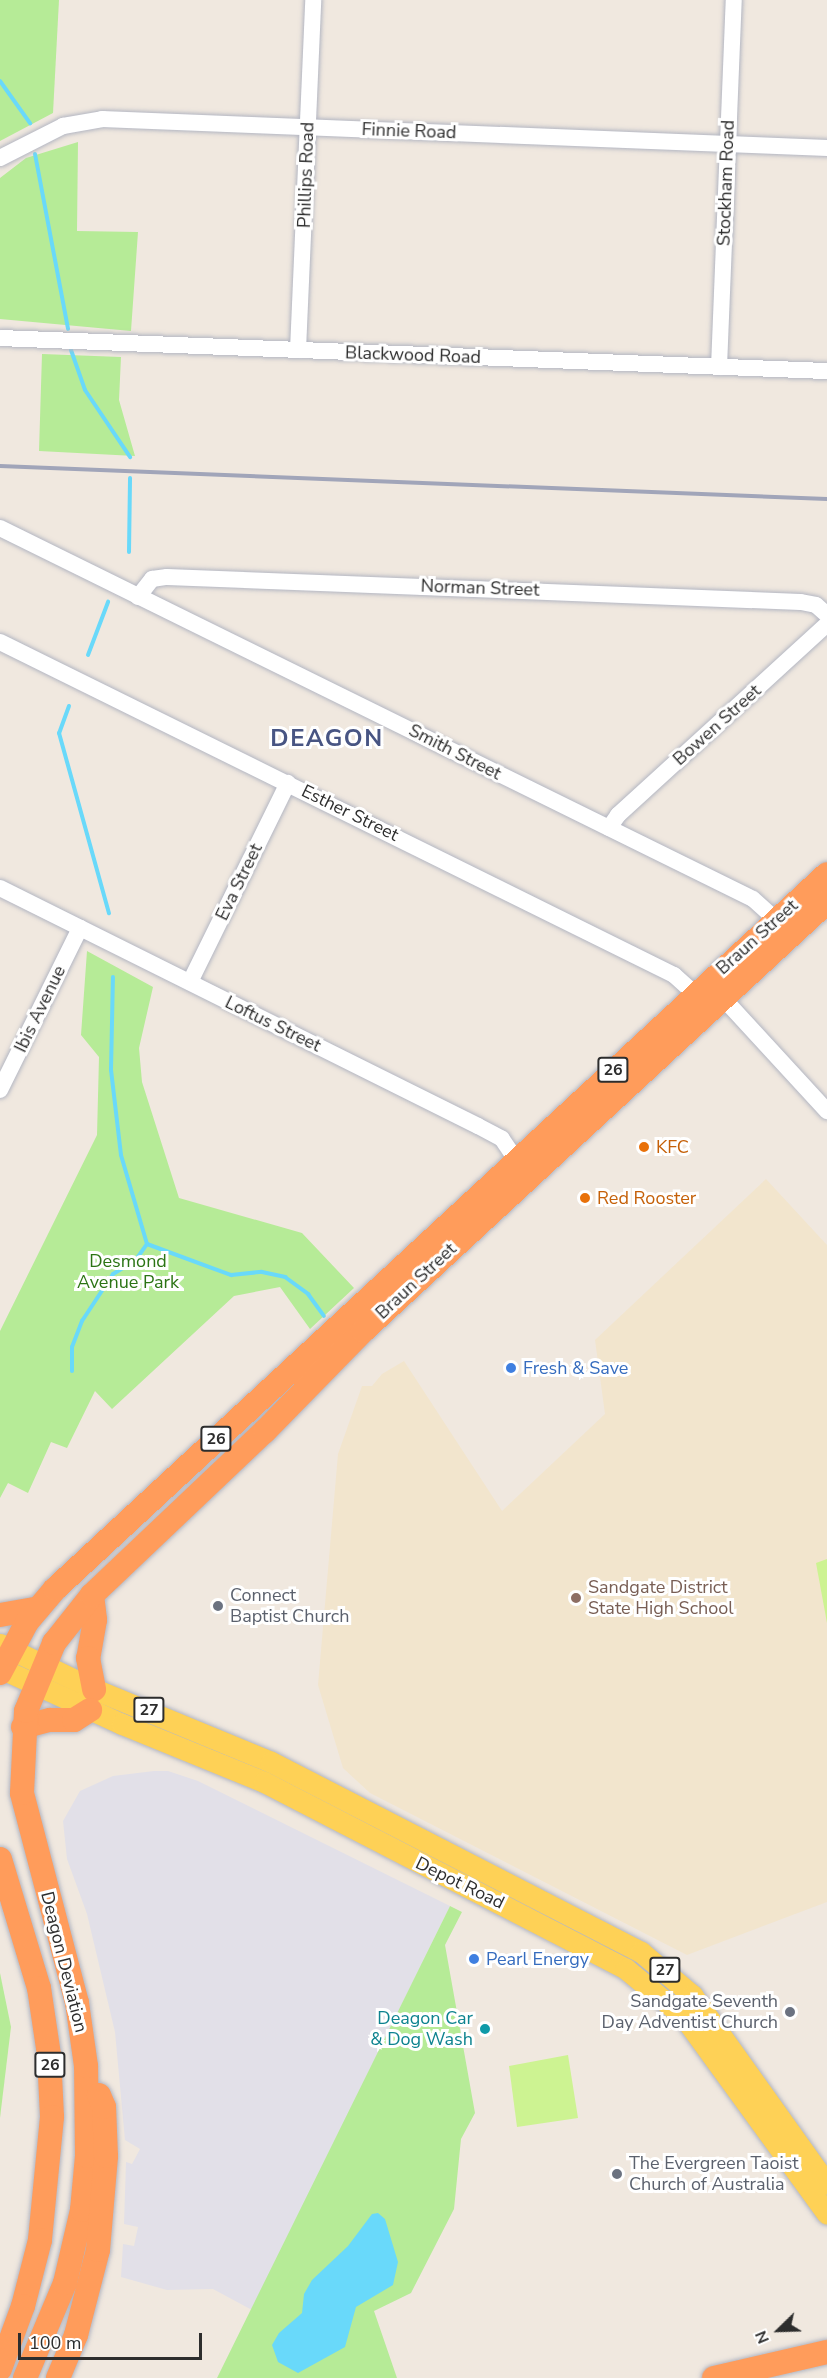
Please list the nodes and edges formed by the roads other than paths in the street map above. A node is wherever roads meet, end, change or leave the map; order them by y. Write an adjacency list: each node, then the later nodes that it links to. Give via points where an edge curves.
1 (313, 0): 3 (street, Phillips Road)
2 (734, 0): 4 (street, Stockham Road)
3 (308, 127): 4 (street, Finnie Road); 6 (street, Finnie Road, via 102,119 45,133); 8 (street, Phillips Road)
4 (728, 144): 5 (street, Finnie Road); 9 (street, Stockham Road)
5 (827, 148)
6 (0, 158)
7 (0, 338): 8 (street, Blackwood Road)
8 (298, 350): 9 (street, Blackwood Road)
9 (719, 367): 10 (street, Blackwood Road)
10 (827, 371)
11 (0, 528): 12 (street, Smith Street)
12 (138, 597): 13 (street, Norman Street, via 152,579 167,577 801,602 816,605); 17 (street, Smith Street)
13 (827, 615)
14 (827, 624): 17 (street, Bowen Street, via 618,814)
15 (0, 642): 16 (street, Esther Street)
16 (288, 783): 23 (street, Eva Street); 24 (street, Esther Street, via 674,975)
17 (609, 828): 21 (street, Smith Street, via 753,899)
18 (827, 874): 21 (highway, Braun Street / 26)
19 (0, 888): 22 (street, Loftus Street)
20 (827, 902): 25 (highway, Braun Street / 26)
21 (777, 920): 24 (highway, Braun Street / 26)
22 (80, 928): 23 (street, Loftus Street); 26 (street, Ibis Avenue)
23 (190, 982): 28 (street, Loftus Street, via 502,1139)
24 (695, 994): 28 (highway, Braun Street / 26)
25 (723, 998): 27 (street); 28 (highway, Braun Street / 26)
26 (0, 1090)
27 (827, 1111)
28 (521, 1169): 29 (highway, Braun Street / 26); 30 (highway, Braun Street / 26)
29 (92, 1595): 33 (highway, Braun Street / 26, via 62,1632); 34 (highway, via 95,1620 88,1658)
30 (38, 1608): 31 (highway); 32 (highway, 26)
31 (0, 1616)
32 (2, 1661): 33 (main road, Depot Road / 27)
33 (38, 1674): 34 (main road, Depot Road / 27); 35 (highway, Deagon Deviation / 26)
34 (92, 1699): 35 (highway, via 74,1720 50,1719); 38 (main road, Depot Road / 27, via 272,1762 641,1952 692,1995); 39 (main road, Depot Road / 27, via 264,1782 626,1969 684,2017)
35 (23, 1727): 37 (highway, Deagon Deviation / 26, via 22,1793 77,2003)
36 (0, 1858): 42 (highway, Deagon Deviation / 26, via 39,1988 49,2055 52,2117 40,2240 24,2306)
37 (86, 2066): 43 (highway, Deagon Deviation / 26, via 87,2156 82,2210 65,2283); 44 (highway, via 104,2107 104,2203 85,2304)
38 (827, 2184)
39 (827, 2214)
40 (827, 2352): 45 (highway)
41 (827, 2364): 46 (highway)
42 (0, 2369)
43 (25, 2378)
44 (58, 2378)
45 (714, 2378)
46 (777, 2378)

